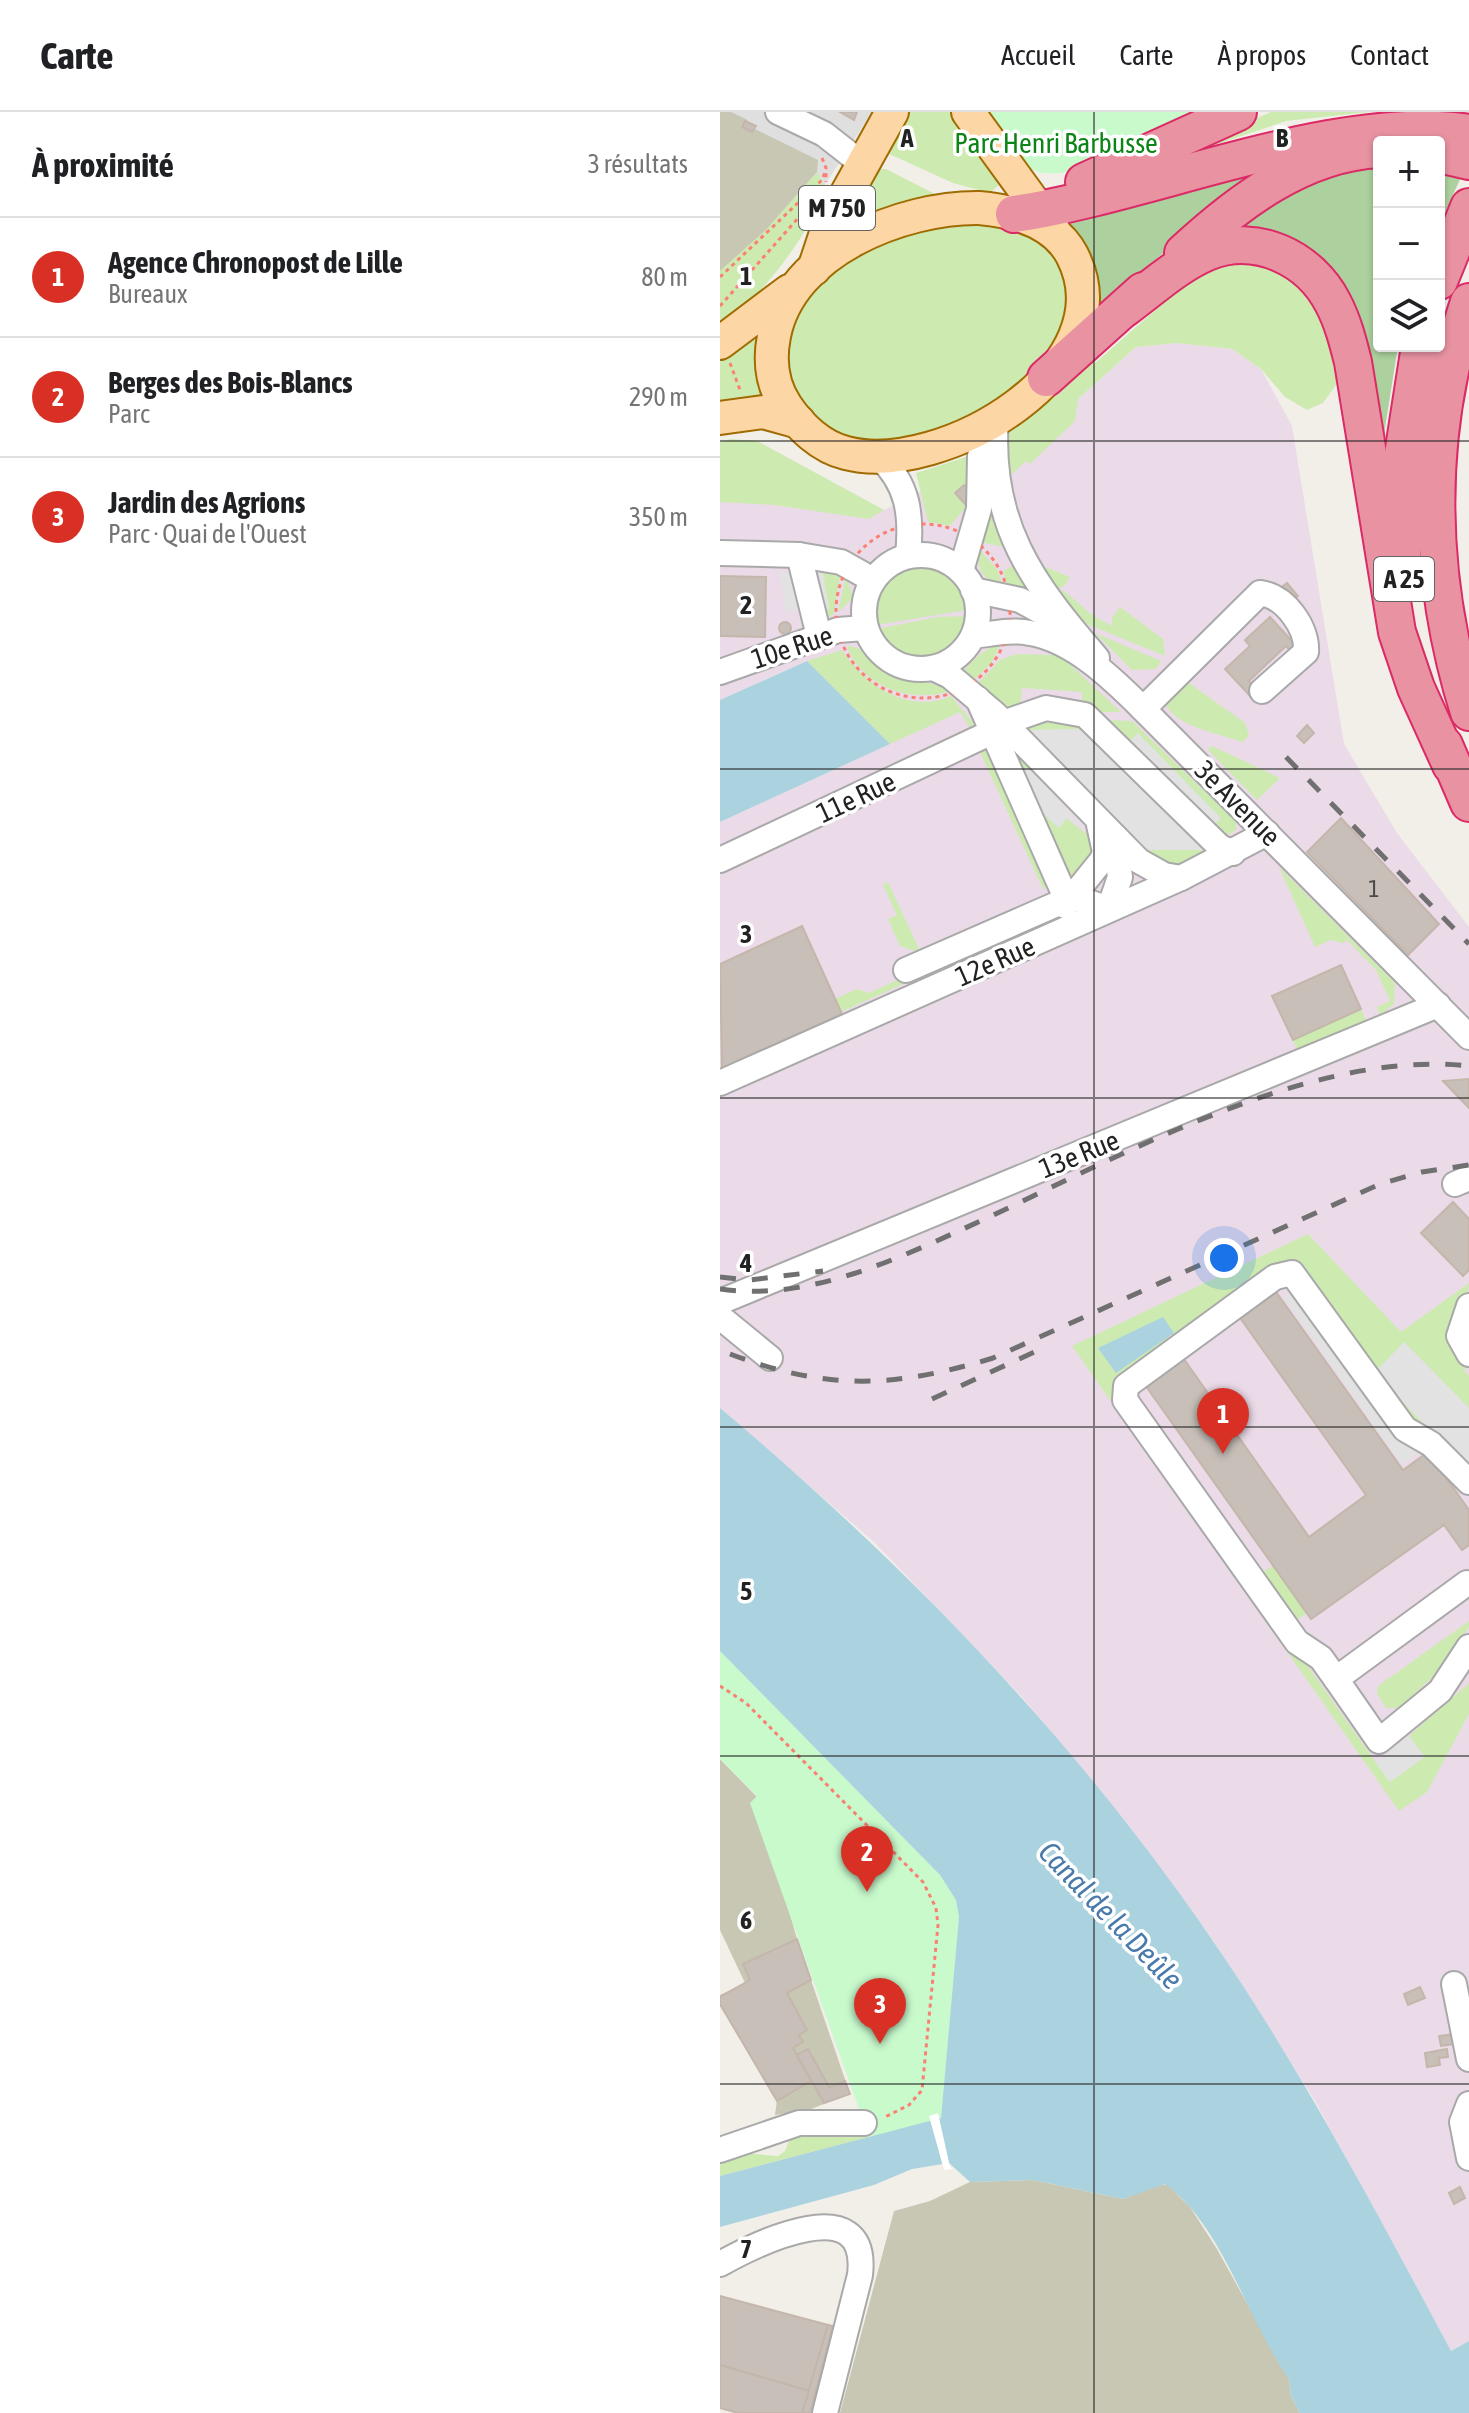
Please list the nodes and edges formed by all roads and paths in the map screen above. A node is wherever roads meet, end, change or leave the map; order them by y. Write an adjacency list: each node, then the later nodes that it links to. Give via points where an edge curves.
1 (778, 112): 5 (street)
2 (892, 112): 8 (main road, M 750)
3 (968, 112): 13 (main road)
4 (1238, 112): 13 (highway)
5 (830, 139): 8 (street); 9 (path, via 819,154)
6 (1460, 145): 13 (highway, via 1398,124 1329,131)
7 (1373, 150): 19 (highway, via 1304,167 1259,191)
8 (861, 163): 14 (main road, M 750)
9 (826, 168): 10 (path); 15 (path, via 811,191)
10 (825, 187)
11 (815, 198): 18 (path)
12 (1469, 207): 16 (highway)
13 (1026, 212): 14 (main road, via 966,208 918,215 862,237); 22 (main road, via 1063,241 1078,269 1082,309 1072,342)
14 (808, 276): 20 (main road); 25 (main road, via 783,308 771,352 779,394)
15 (720, 277)
16 (1439, 280)
17 (1469, 302): 23 (highway, A 25)
18 (720, 306)
19 (1125, 308): 22 (highway); 50 (highway, via 1206,252 1241,244 1279,252 1322,287 1341,321 1353,362 1397,632)
20 (723, 349): 24 (path)
21 (1419, 352): 50 (highway, A 25, via 1403,455 1402,564 1422,676)
22 (1046, 378): 26 (main road)
23 (1448, 382): 37 (highway, via 1452,545); 48 (highway, A 25, via 1435,486 1436,540 1450,641)
24 (733, 415): 25 (main road, via 776,413)
25 (799, 422): 27 (main road, via 833,449)
26 (988, 424): 27 (main road, via 941,446); 29 (street); 42 (street, via 1002,511 1020,556)
27 (878, 456): 28 (street, via 902,486)
28 (912, 524): 29 (path, via 943,526); 32 (street); 33 (path, via 876,537)
29 (972, 539): 35 (street); 36 (path, via 993,560)
30 (720, 553): 31 (street)
31 (799, 555): 33 (street); 40 (street)
32 (908, 556): 34 (street); 35 (street, via 937,557)
33 (848, 566): 34 (street); 40 (path)
34 (873, 580): 38 (street, via 863,610)
35 (967, 580): 36 (street); 41 (street, via 978,620)
36 (1008, 597): 39 (path); 42 (street, via 1049,614)
37 (1469, 619)
38 (865, 628): 40 (street, 10e Rue); 43 (street, via 873,643 899,665)
39 (1007, 632): 41 (street, 3e Avenue); 46 (path, via 997,659); 47 (street, 3e Avenue, via 1046,637 1070,649)
40 (828, 633): 44 (street, 10e Rue); 46 (path, via 879,686 913,697)
41 (973, 636): 43 (street, via 949,662)
42 (1094, 653): 47 (street)
43 (933, 668): 46 (street)
44 (720, 672)
45 (1262, 691): 47 (street, via 1306,652 1307,639 1278,601 1260,593)
46 (972, 693): 49 (street)
47 (1140, 705): 53 (street, 3e Avenue)
48 (1469, 712)
49 (997, 727): 52 (street); 55 (street, 11e Rue, via 1046,708 1085,715 1220,847); 56 (street, 11e Rue); 58 (street, via 1056,879)
50 (1451, 765): 51 (highway, A 25)
51 (1469, 803)
52 (1095, 816): 54 (street); 58 (street, via 1105,852)
53 (1267, 833): 55 (street, 12e Rue); 62 (street, 3e Avenue)
54 (1114, 836): 57 (street, via 1153,870); 59 (street, via 1120,877)
55 (1233, 853): 57 (street, 12e Rue)
56 (720, 860)
57 (1181, 878): 59 (street, 12e Rue)
58 (1073, 897): 59 (street); 60 (street); 61 (street)
59 (1109, 909): 60 (street, 12e Rue)
60 (1012, 954): 64 (street, 12e Rue)
61 (906, 970)
62 (1438, 1005): 63 (street, 3e Avenue); 65 (street, 13e Rue)
63 (1469, 1037)
64 (720, 1083)
65 (720, 1302)
66 (1469, 1306): 68 (street, via 1459,1336)
67 (720, 1317): 69 (street)
68 (1469, 1354)
69 (770, 1358)
70 (1469, 1482): 73 (street, via 1426,1439 1405,1429 1292,1273 1275,1277 1124,1390 1125,1400 1297,1642 1321,1658)
71 (1467, 1583): 73 (street)
72 (1467, 1656): 73 (street, via 1440,1691 1379,1741)
73 (1336, 1679)
74 (720, 1686): 78 (path, via 746,1703 923,1882 936,1908 922,2090 902,2110)
75 (1454, 1984): 76 (street)
76 (1469, 2059)
77 (1469, 2104): 80 (street, via 1462,2122)
78 (864, 2123): 79 (street, via 799,2123)
79 (720, 2150)
80 (1469, 2158)
81 (720, 2264): 82 (street, via 764,2240 815,2226 838,2229 854,2241 862,2258 860,2275)
82 (825, 2413)

